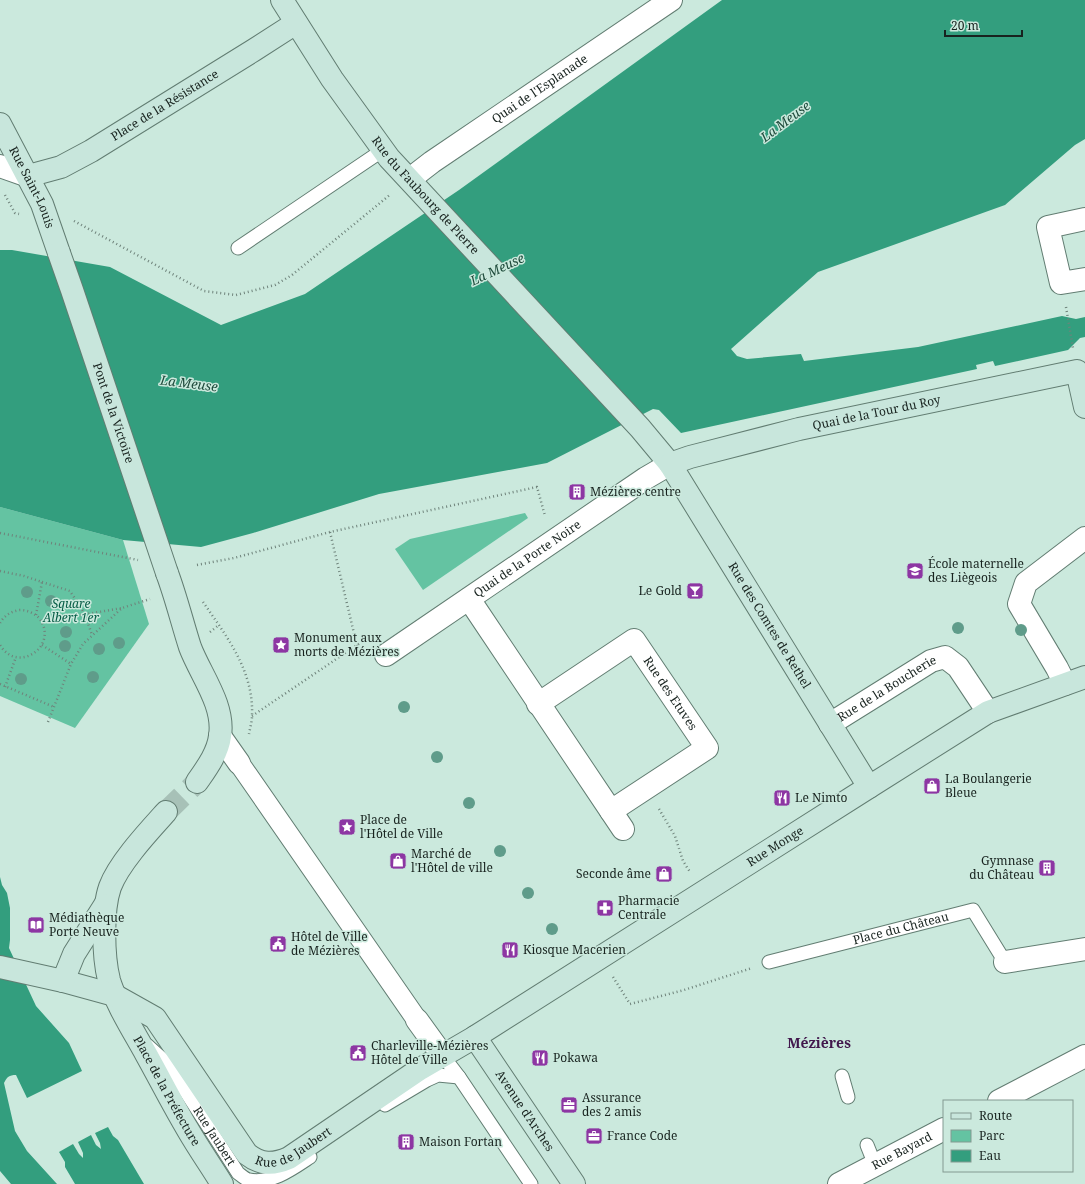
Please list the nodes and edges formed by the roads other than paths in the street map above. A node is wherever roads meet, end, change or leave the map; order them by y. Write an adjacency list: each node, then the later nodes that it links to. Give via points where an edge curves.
1 (282, 0): 3 (main road, Rue du Faubourg de Pierre)
2 (671, 0): 8 (street, Quai de l'Esplanade)
3 (296, 23): 5 (main road, Rue du Faubourg de Pierre, via 332,79); 7 (main road, Place de la Résistance, via 91,151 61,167)
4 (0, 124): 7 (main road, Rue Saint-Louis)
5 (384, 150): 8 (main road, Rue du Faubourg de Pierre); 10 (lane)
6 (0, 166): 7 (street)
7 (28, 176): 11 (main road, Rue Saint-Louis, via 42,204)
8 (410, 179): 15 (main road, Rue du Faubourg de Pierre, via 640,428)
9 (1085, 219): 12 (street, via 1048,227 1061,283)
10 (238, 248)
11 (58, 253): 24 (main road, Pont de la Victoire, bridge, via 191,647 215,703 220,720)
12 (1085, 278)
13 (1081, 370): 14 (main road); 15 (main road, Quai de la Tour du Roy, via 799,429)
14 (1085, 407)
15 (670, 464): 17 (street, Quai de la Porte Noire); 23 (main road, Rue des Comtes de Rethel)
16 (1085, 538): 20 (street, via 1026,583 1019,604)
17 (468, 599): 18 (street, Quai de la Porte Noire); 21 (street)
18 (386, 655)
19 (1085, 677): 20 (main road, Rue Monge)
20 (1065, 684): 22 (main road, Rue Monge)
21 (538, 704): 28 (street); 28 (street, Rue des Etuves, via 634,640 707,748)
22 (988, 712): 23 (street, Rue de la Boucherie, via 958,667 945,657 931,661); 27 (main road, Rue Monge)
23 (830, 724): 27 (main road, Rue des Comtes de Rethel)
24 (218, 743): 25 (street); 26 (main road, via 208,766)
25 (239, 763): 38 (street)
26 (197, 782)
27 (869, 787): 40 (main road, Rue Monge)
28 (611, 811): 30 (street)
29 (166, 812): 31 (main road, Place de la Préfecture, via 120,869 110,887)
30 (623, 829)
31 (107, 902): 36 (main road, Place de la Préfecture, via 74,954); 37 (main road, Place de la Préfecture, via 104,924 106,962)
32 (1085, 949): 34 (street)
33 (770, 962): 34 (lane, Place du Château, via 973,910)
34 (1005, 962)
35 (0, 967): 36 (main road)
36 (63, 981): 37 (main road)
37 (114, 995): 39 (main road, Place de la Préfecture); 41 (main road, Rue de Jaubert, via 155,1018 247,1154 262,1162 280,1162 289,1158)
38 (417, 1020): 41 (street)
39 (135, 1035): 44 (lane, Rue Jaubert, via 168,1064 238,1173 248,1180 261,1182 282,1176 427,1080 438,1075); 50 (main road, Place de la Préfecture, via 188,1131)
40 (475, 1037): 41 (main road, Rue de Jaubert); 52 (main road, Avenue d'Arches)
41 (443, 1056): 44 (lane)
42 (1085, 1056): 46 (street)
43 (842, 1076): 45 (lane)
44 (459, 1077): 51 (lane)
45 (848, 1096)
46 (1000, 1100)
47 (943, 1130): 49 (street, Rue Bayard)
48 (867, 1145): 49 (lane)
49 (875, 1165): 53 (street, Rue Bayard)
50 (222, 1184)
51 (531, 1184)
52 (574, 1184)
53 (839, 1184)

